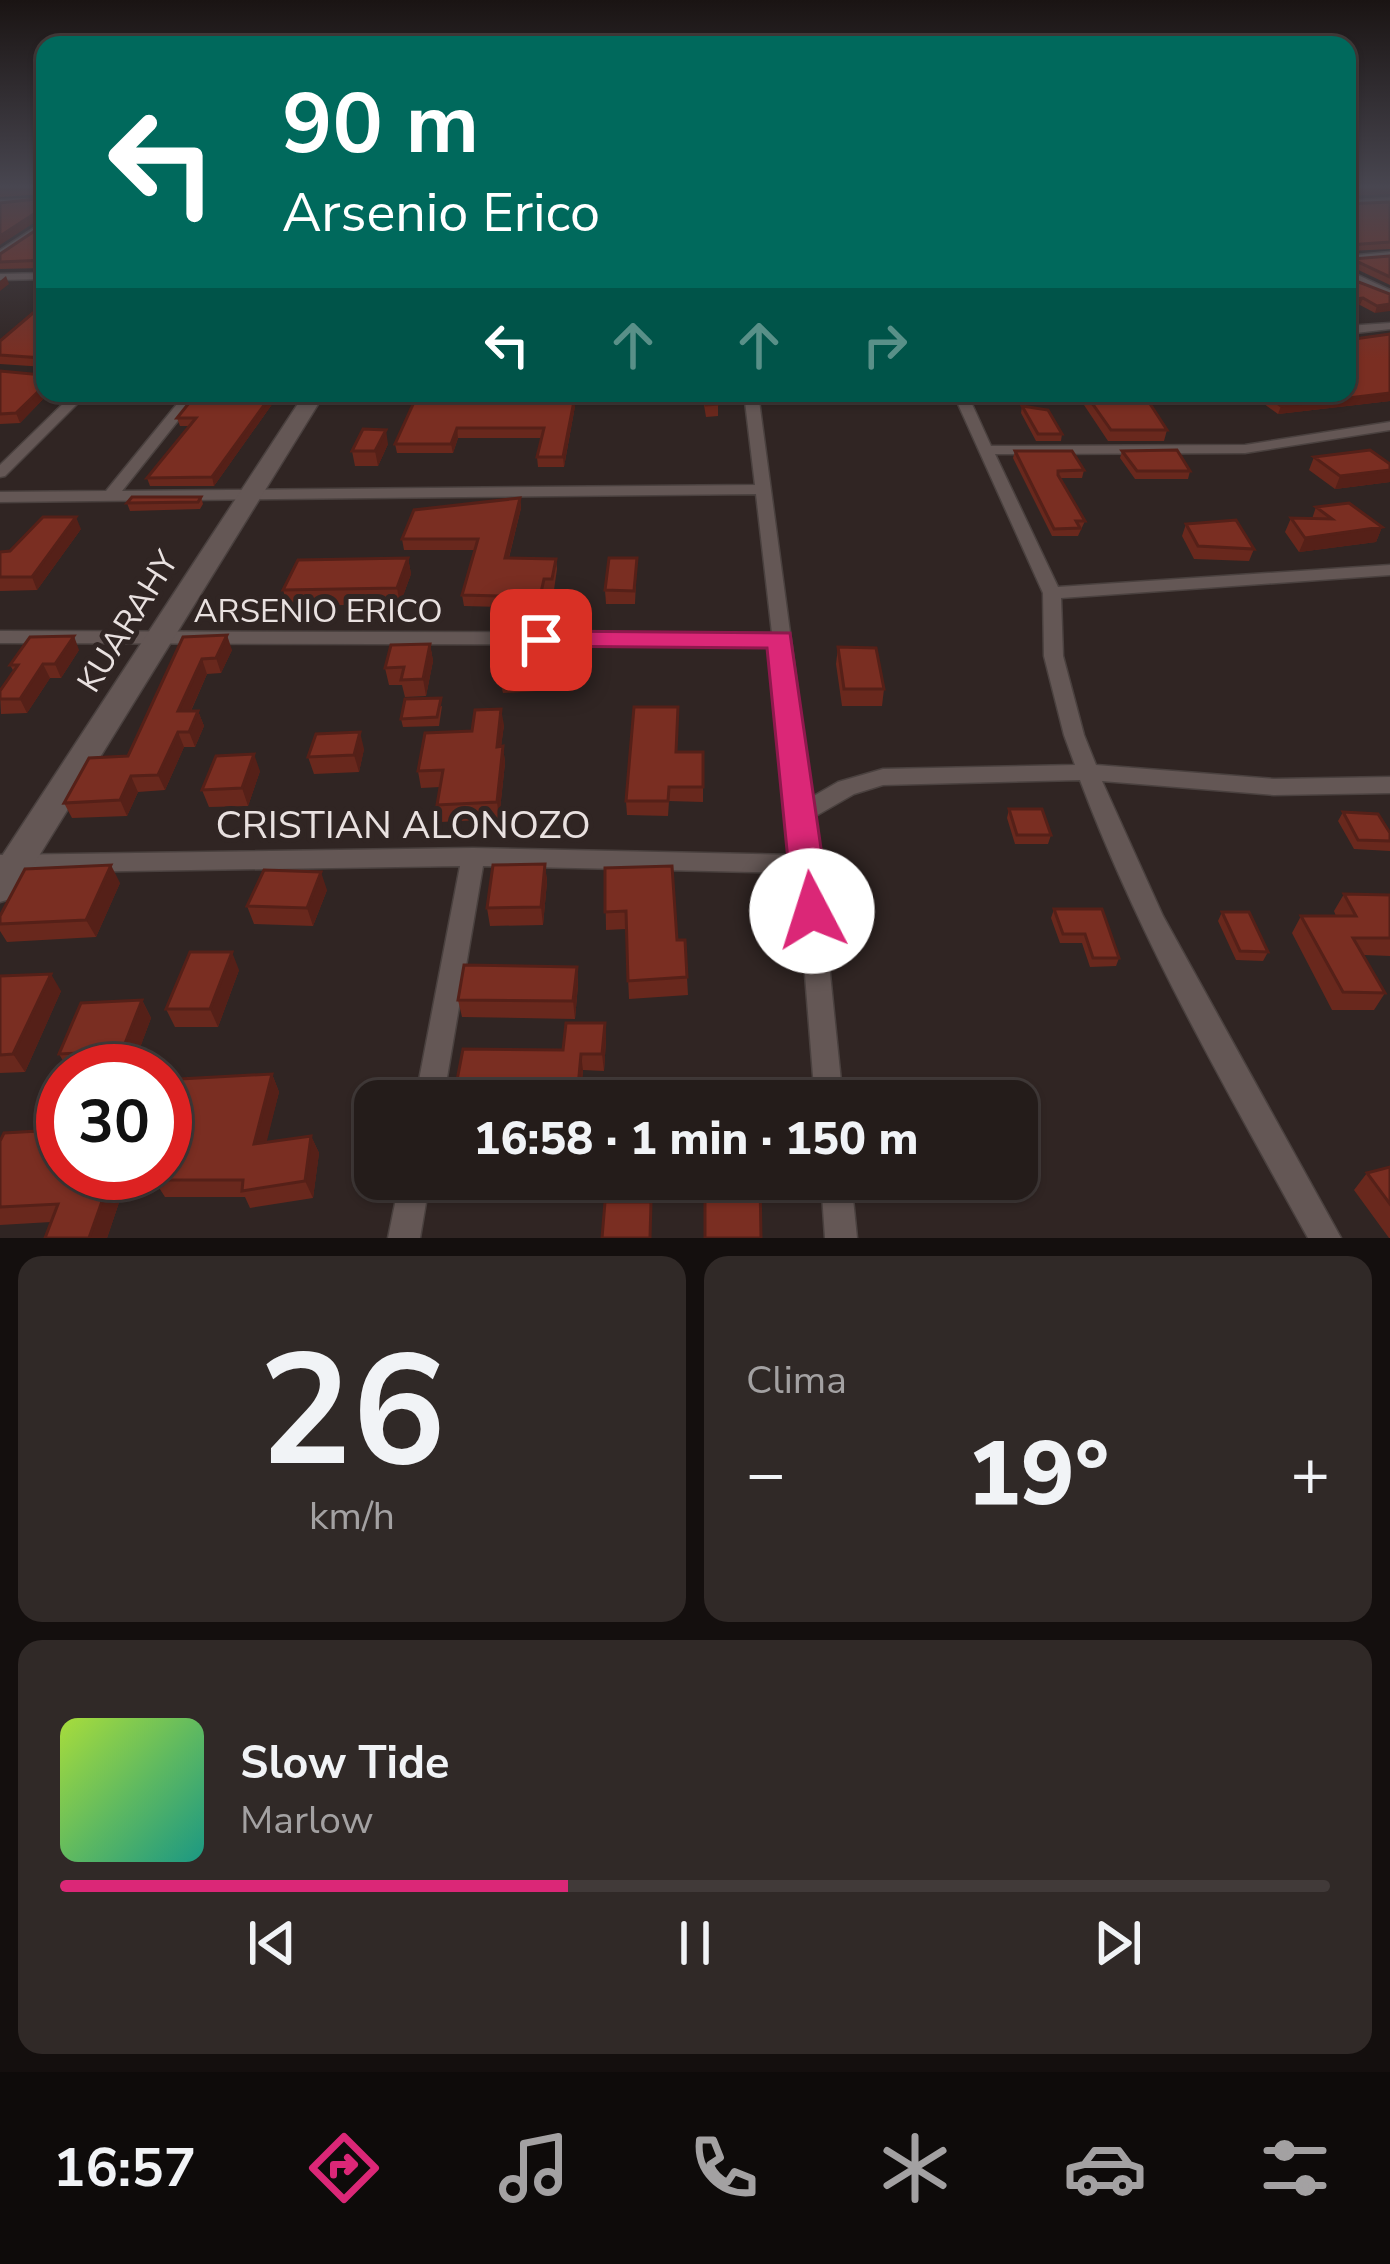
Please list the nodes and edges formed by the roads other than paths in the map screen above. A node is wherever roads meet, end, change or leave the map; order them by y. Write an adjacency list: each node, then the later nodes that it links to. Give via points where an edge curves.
1 (1390, 255): 2 (street)
2 (1356, 258)
3 (36, 276): 4 (street)
4 (0, 277)
5 (1356, 279): 6 (street)
6 (1390, 296)
7 (1390, 326): 8 (street)
8 (1356, 329)
9 (71, 402): 16 (street)
10 (186, 402): 19 (street)
11 (309, 402): 18 (street, KUARAHY)
12 (752, 402): 17 (street)
13 (964, 402): 15 (street)
14 (1390, 426): 15 (street, via 1245,449)
15 (984, 445): 22 (street)
16 (0, 472)
17 (763, 489): 18 (street); 24 (street)
18 (251, 493): 19 (street); 25 (street, KUARAHY)
19 (111, 495): 20 (street)
20 (0, 497)
21 (1390, 570): 22 (street)
22 (1052, 593): 26 (street, via 1054,659)
23 (0, 637): 25 (street, ARSENIO ERICO)
24 (780, 639): 25 (street, ARSENIO ERICO); 28 (street)
25 (158, 640): 31 (street, KUARAHY)
26 (1088, 772): 27 (street, via 1274,787); 28 (street, via 883,777); 38 (street, via 1184,983)
27 (1390, 785)
28 (803, 813): 30 (street)
29 (473, 856): 30 (street, CRISTIAN ALONOZO); 31 (street, CRISTIAN ALONOZO); 32 (street)
30 (807, 864): 33 (street)
31 (5, 872)
32 (433, 1080)
33 (827, 1080)
34 (411, 1200): 36 (street)
35 (838, 1200): 37 (street)
36 (404, 1238)
37 (841, 1238)
38 (1325, 1238)

